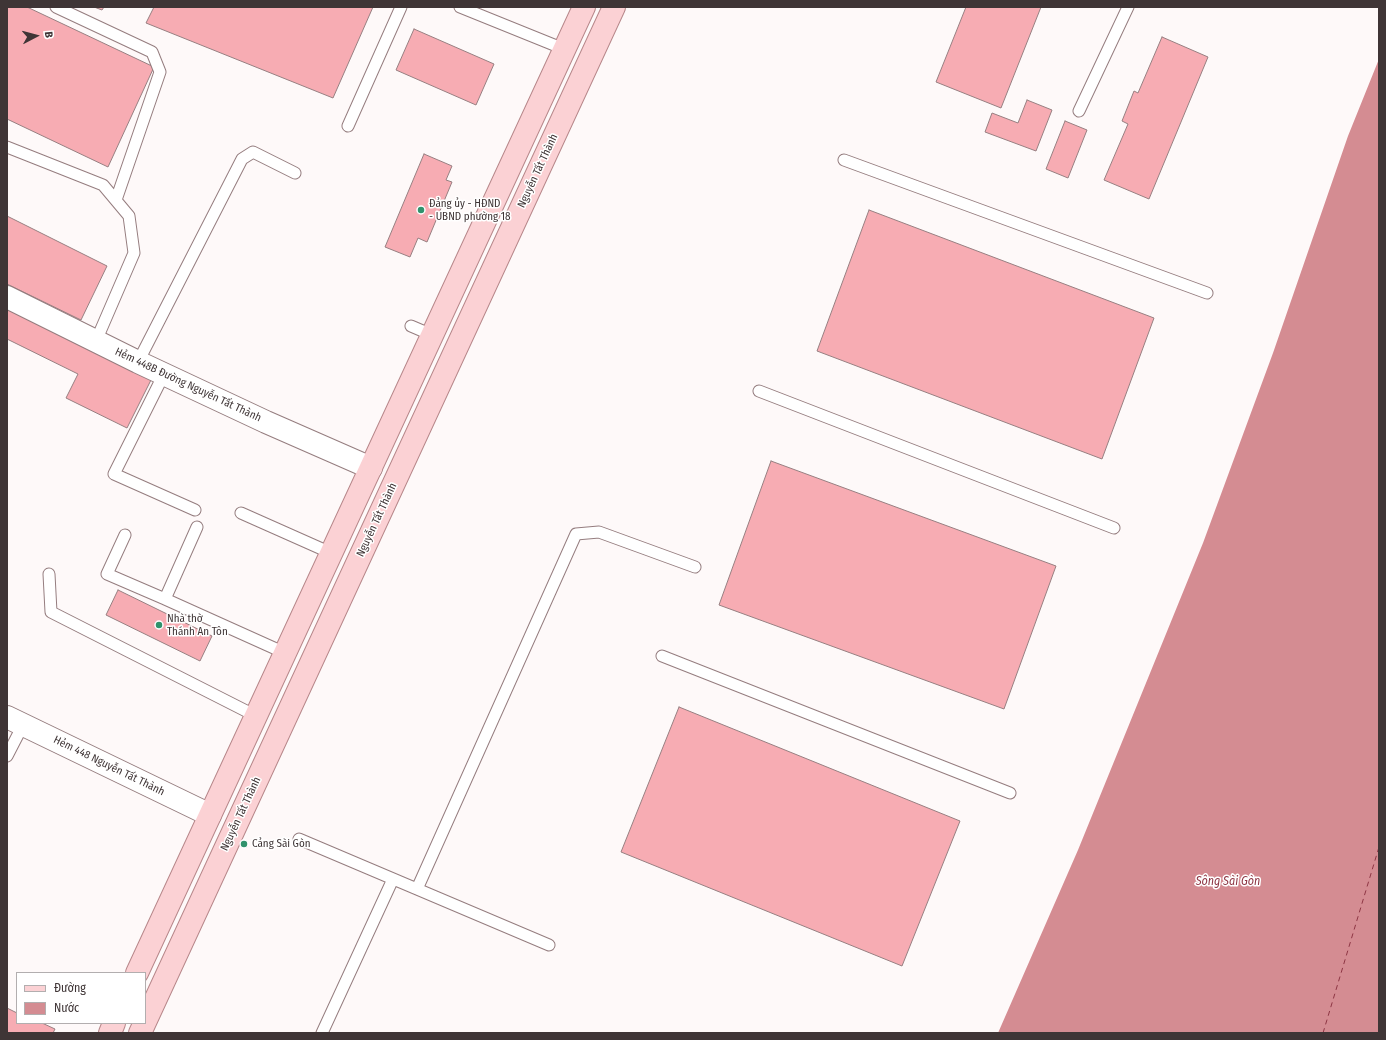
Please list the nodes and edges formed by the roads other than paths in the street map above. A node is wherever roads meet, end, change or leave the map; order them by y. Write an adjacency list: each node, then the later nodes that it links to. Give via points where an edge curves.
1 (56, 7): 13 (lane, via 152,52 160,72)
2 (401, 7): 9 (lane)
3 (460, 7): 7 (lane)
4 (584, 7): 7 (main road)
5 (614, 7): 44 (main road, Nguyễn Tất Thành)
6 (1128, 7): 8 (lane)
7 (564, 49): 17 (main road)
8 (1080, 111)
9 (348, 126)
10 (7, 147): 13 (lane, via 103,185)
11 (844, 160): 14 (lane)
12 (295, 172): 19 (lane, via 253,152 242,160)
13 (116, 200): 18 (lane, via 129,216 134,253)
14 (1207, 293)
15 (7, 297): 18 (street, Hẻm 448B Đường Nguyễn Tất Thành)
16 (411, 326): 17 (lane)
17 (432, 336): 22 (main road)
18 (96, 341): 19 (street, Hẻm 448B Đường Nguyễn Tất Thành)
19 (138, 362): 20 (street, Hẻm 448B Đường Nguyễn Tất Thành)
20 (164, 374): 22 (street, Hẻm 448B Đường Nguyễn Tất Thành); 23 (lane, via 114,474)
21 (759, 391): 26 (lane)
22 (371, 468): 28 (main road)
23 (195, 510)
24 (241, 513): 28 (lane)
25 (197, 527): 31 (lane)
26 (1114, 528)
27 (125, 535): 31 (lane, via 107,574)
28 (331, 553): 32 (main road)
29 (695, 567): 41 (lane, via 599,532 576,534)
30 (49, 574): 34 (lane, via 51,612)
31 (165, 599): 32 (lane)
32 (285, 653): 34 (main road)
33 (662, 656): 37 (lane)
34 (256, 716): 38 (main road)
35 (15, 721): 36 (lane); 38 (street, Hẻm 448 Nguyễn Tất Thành)
36 (7, 756)
37 (1010, 793)
38 (210, 815): 43 (main road)
39 (299, 839): 40 (lane)
40 (393, 879): 41 (lane); 45 (lane)
41 (417, 889): 42 (lane)
42 (549, 945)
43 (137, 972)
44 (146, 1020)
45 (322, 1033)

